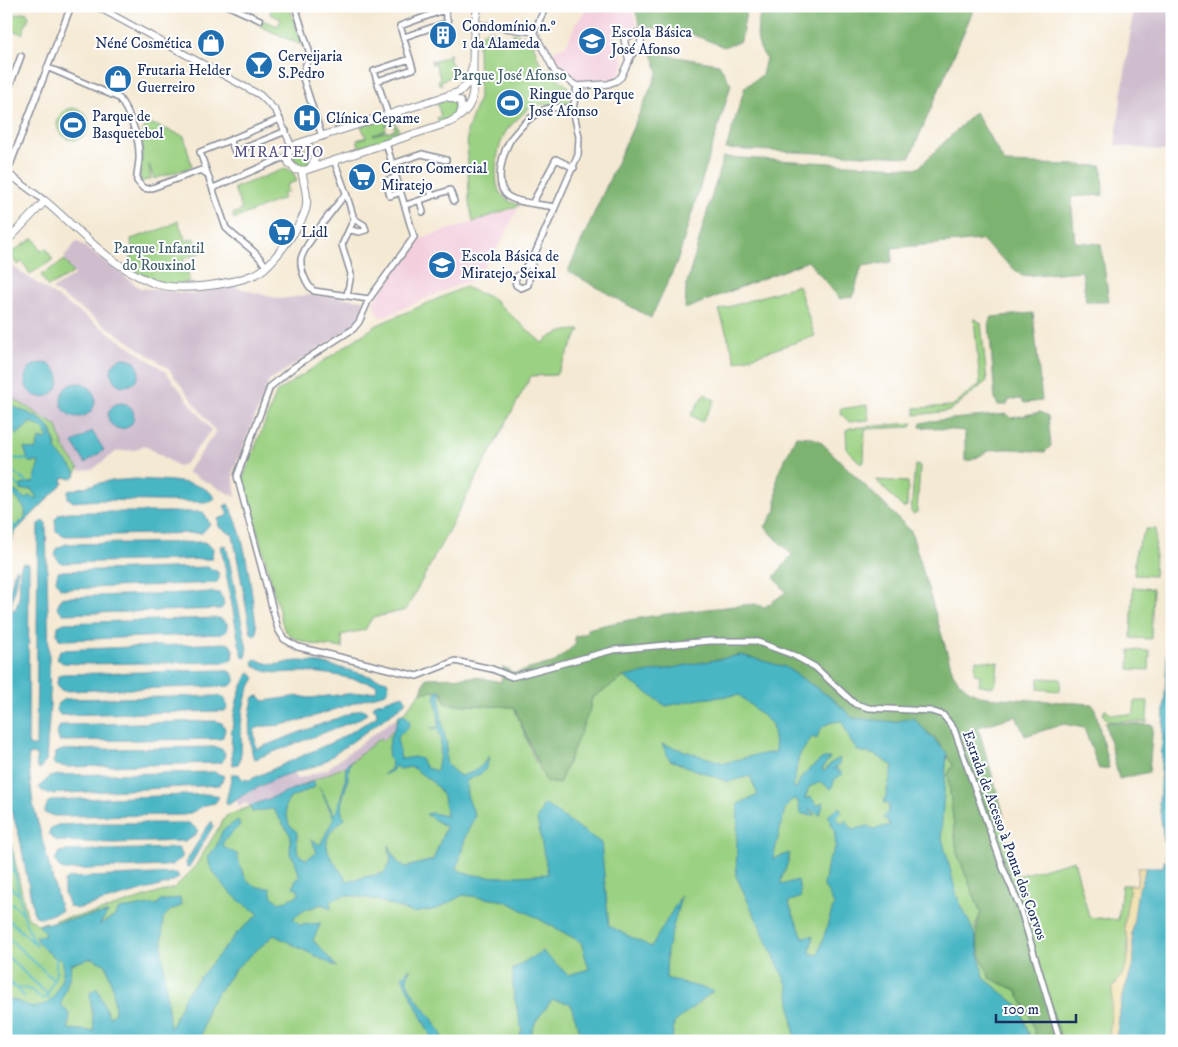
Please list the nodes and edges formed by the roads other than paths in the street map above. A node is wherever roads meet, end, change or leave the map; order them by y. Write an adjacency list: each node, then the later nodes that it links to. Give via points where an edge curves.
1 (71, 6): 15 (street)
2 (96, 6): 23 (street, via 252,90 270,104)
3 (229, 6): 8 (street)
4 (295, 6): 26 (street, via 310,54 302,75)
5 (478, 6): 9 (main road)
6 (546, 6): 10 (street)
7 (443, 8): 11 (street, via 400,26); 11 (street, via 448,22)
8 (260, 20)
9 (475, 24): 10 (street); 16 (main road)
10 (534, 32): 18 (street, via 555,72)
11 (404, 37): 13 (street)
12 (21, 56): 19 (street)
13 (410, 59): 17 (street, via 413,69); 17 (street, via 374,71)
14 (628, 61): 14 (street, via 640,45 642,37 636,33 624,40); 18 (street, via 621,78 616,81)
15 (49, 68): 37 (street); 38 (street, via 119,98 135,135 139,154 137,181 143,188 149,190 201,170)
16 (472, 68): 20 (main road, via 464,89); 24 (main road, via 472,100)
17 (377, 81): 22 (street)
18 (577, 86): 21 (street)
19 (6, 96)
20 (447, 97): 22 (main road); 24 (main road, via 457,99 462,105)
21 (572, 110): 35 (street, via 579,137); 48 (street, via 547,109 535,115 512,137 505,150 500,180 503,190 510,197)
22 (388, 116): 26 (main road)
23 (280, 119): 25 (street); 27 (street)
24 (457, 119): 28 (main road)
25 (286, 131): 27 (street, via 234,152); 30 (street)
26 (322, 136): 29 (main road)
27 (230, 140): 38 (street, via 200,152)
28 (386, 143): 32 (main road); 34 (street)
29 (303, 144): 30 (main road); 36 (main road, via 314,154 314,162)
30 (292, 147): 31 (main road)
31 (288, 160): 36 (main road, via 293,168); 41 (street, via 282,158)
32 (334, 160): 36 (main road); 43 (street)
33 (446, 160): 34 (street, via 422,154)
34 (392, 164): 39 (street)
35 (574, 168): 48 (street, via 556,158); 50 (street)
36 (306, 169): 56 (main road, via 307,202 303,217)
37 (7, 173): 45 (street)
38 (207, 174): 41 (street)
39 (396, 177): 42 (street); 42 (street, via 386,180 390,196)
40 (429, 186): 44 (street)
41 (213, 188): 56 (street, via 226,228 256,251)
42 (401, 192): 49 (street)
43 (346, 193): 52 (street); 57 (street, via 301,259 308,287 314,291)
44 (432, 196): 46 (street); 47 (street, via 450,190)
45 (45, 201): 54 (main road); 56 (main road, via 112,260 153,283 182,287 206,285 256,274)
46 (420, 201): 49 (street); 51 (street)
47 (454, 201)
48 (533, 202): 50 (street)
49 (406, 205): 58 (street, Estrada de Acesso à Ponta dos Corvos, via 414,237)
50 (555, 207): 55 (street)
51 (423, 212)
52 (354, 219): 53 (street); 53 (street, via 366,230)
53 (351, 230): 57 (street, via 342,245 351,274)
54 (6, 242)
55 (533, 258): 55 (street, via 515,278 516,285 521,288 528,285)
56 (266, 266)
57 (347, 296): 58 (street)
58 (369, 299): 59 (street, Estrada de Acesso à Ponta dos Corvos, via 353,329 294,367 270,388 237,476 278,629 284,639 298,647 417,676 455,661 512,677 613,650 710,641 756,641 815,667 861,706 931,711 943,715 954,729 1020,907)
59 (1060, 1041)

